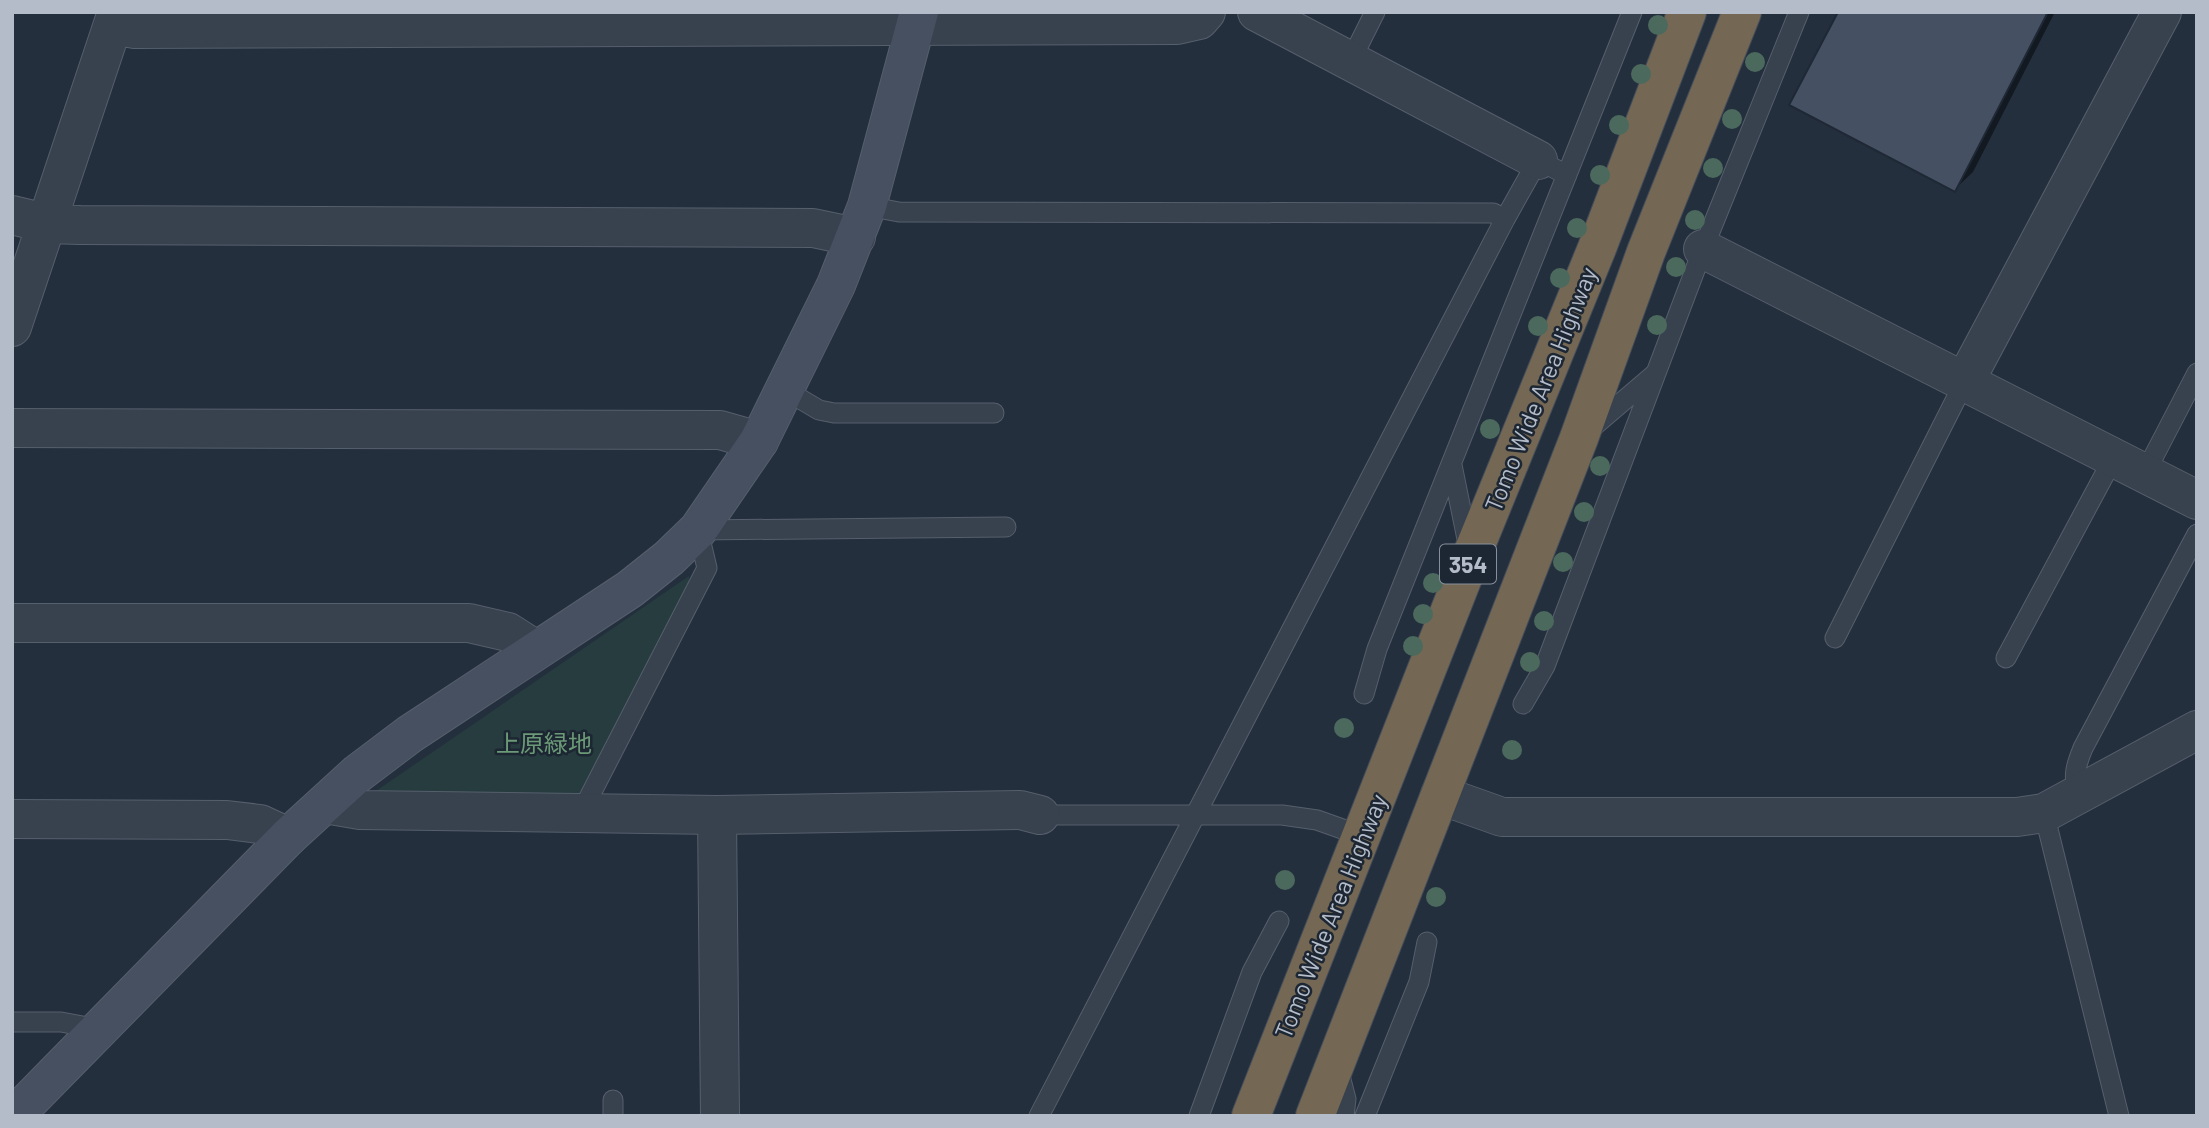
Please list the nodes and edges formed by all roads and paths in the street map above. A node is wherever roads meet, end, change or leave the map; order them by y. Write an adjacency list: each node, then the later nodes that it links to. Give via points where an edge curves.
1 (1206, 12): 9 (street, via 1199,20 1177,25)
2 (1257, 12): 13 (street)
3 (1375, 12): 13 (lane)
4 (1632, 12): 14 (lane)
5 (1687, 12): 35 (highway, Tomo Wide Area Highway / 354)
6 (1742, 12): 27 (highway, Tomo Wide Area Highway / 354, via 1646,252)
7 (1798, 12): 19 (lane)
8 (2162, 12): 23 (street)
9 (917, 18): 12 (street); 17 (street)
10 (115, 19): 11 (street, via 135,29); 18 (street)
11 (475, 20): 12 (street)
12 (678, 20)
13 (1350, 62): 14 (street)
14 (1553, 167): 16 (lane); 29 (lane)
15 (12, 215): 18 (street)
16 (1505, 219): 17 (lane, via 1493,214 913,212); 50 (lane)
17 (861, 221): 18 (street, via 813,228); 24 (street, via 828,304)
18 (49, 224): 20 (street)
19 (1703, 249): 21 (lane); 23 (street)
20 (12, 327)
21 (1657, 373): 27 (lane); 41 (lane, via 1545,666)
22 (2197, 373): 30 (lane)
23 (1965, 381): 30 (street); 37 (lane)
24 (786, 390): 25 (lane, via 818,410 834,412); 28 (street)
25 (994, 413)
26 (12, 428): 28 (street, via 720,430)
27 (1579, 438): 43 (highway, Tomo Wide Area Highway / 354)
28 (759, 441): 33 (street)
29 (1452, 465): 35 (lane); 40 (lane, via 1377,649)
30 (2129, 465): 31 (street); 39 (lane)
31 (2197, 500)
32 (1006, 527): 33 (lane)
33 (698, 530): 38 (street, via 630,589); 46 (lane, via 707,568)
34 (2197, 534): 44 (lane, via 2083,748 2076,767)
35 (1471, 557): 52 (highway, Tomo Wide Area Highway / 354)
36 (12, 622): 38 (street, via 469,623 508,632)
37 (1835, 638)
38 (536, 650): 45 (street, via 410,734)
39 (2006, 658)
40 (1364, 694)
41 (1523, 704)
42 (2197, 730): 44 (street)
43 (1440, 795): 47 (street, via 1502,817 2017,817); 58 (highway, Tomo Wide Area Highway / 354)
44 (2079, 795): 47 (street)
45 (325, 804): 46 (street, via 360,810); 53 (street)
46 (581, 813): 48 (street)
47 (2044, 813): 67 (lane)
48 (717, 815): 49 (street, via 1020,810); 60 (street)
49 (1040, 815): 50 (lane)
50 (1196, 816): 52 (lane, via 1282,815 1317,820); 61 (lane)
51 (12, 819): 53 (street, via 228,820 260,824)
52 (1362, 836): 63 (highway, Tomo Wide Area Highway / 354)
53 (288, 837): 57 (street)
54 (1279, 921): 62 (lane, via 1252,972)
55 (1427, 942): 66 (lane, via 1419,982)
56 (12, 1022): 57 (lane, via 61,1022)
57 (98, 1029): 59 (street)
58 (1336, 1060): 64 (highway, Tomo Wide Area Highway / 354); 65 (lane, via 1346,1099)
59 (14, 1116)
60 (720, 1116)
61 (1040, 1116)
62 (1199, 1116)
63 (1251, 1116)
64 (1315, 1116)
65 (1344, 1116)
66 (1366, 1116)
67 (2119, 1116)

